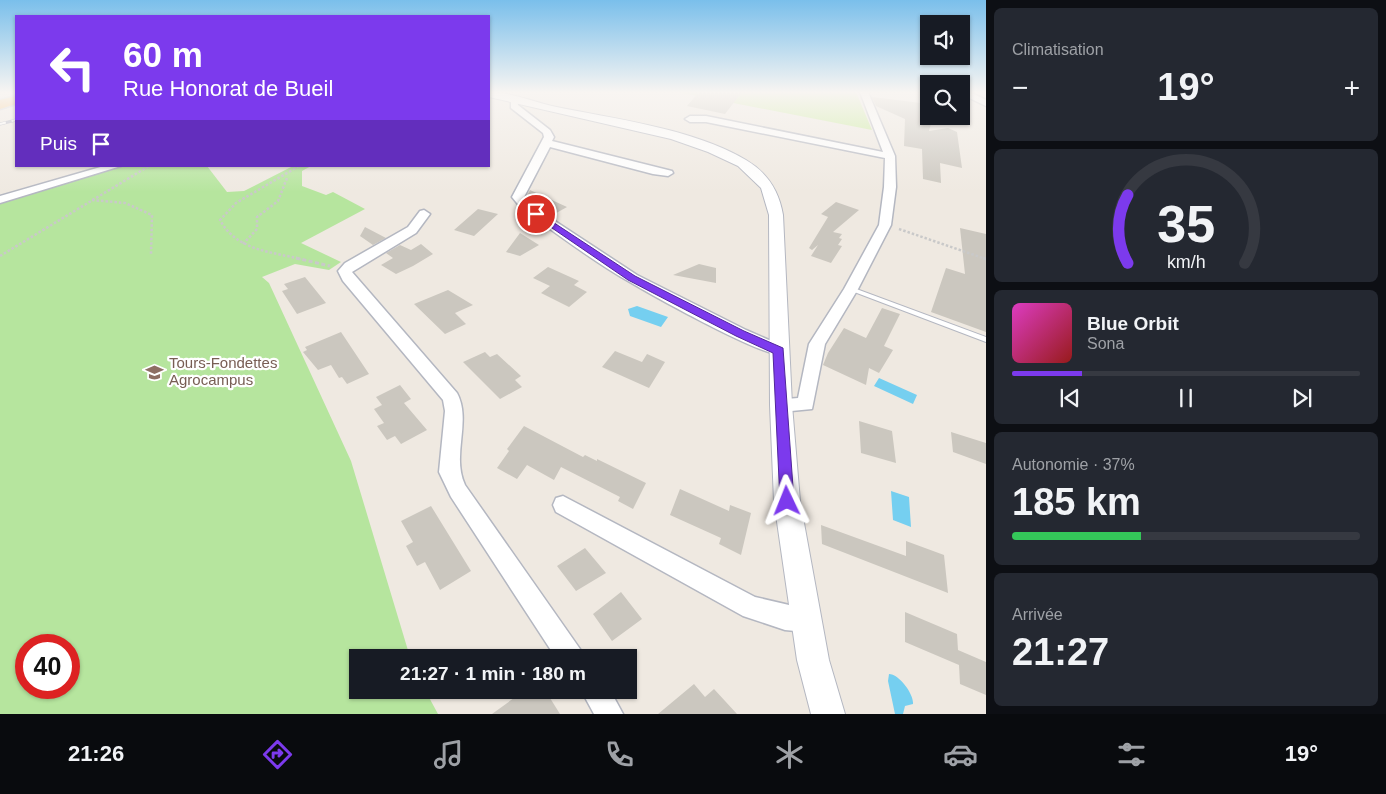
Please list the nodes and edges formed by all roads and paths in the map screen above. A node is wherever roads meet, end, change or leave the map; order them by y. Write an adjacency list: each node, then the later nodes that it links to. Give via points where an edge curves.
1 (539, 125): 5 (street, via 547,132)
2 (623, 125): 23 (street, via 712,148 739,161 762,179 774,201 776,215)
3 (737, 125): 6 (street)
4 (878, 125): 6 (street)
5 (547, 143): 10 (street); 23 (street, via 522,184 518,197 525,206 632,278)
6 (890, 156): 15 (street)
7 (113, 167): 12 (street)
8 (147, 167): 13 (path)
9 (298, 167): 11 (path)
10 (668, 173)
11 (287, 177): 16 (path, via 278,201 257,217 258,229); 16 (path, via 226,210 220,220 224,229)
12 (0, 200)
13 (91, 200): 17 (path, via 125,203 152,215); 18 (path)
14 (424, 214): 20 (street, via 412,230)
15 (885, 225): 19 (path); 21 (street)
16 (243, 244): 20 (path)
17 (151, 254)
18 (0, 256)
19 (986, 259)
20 (345, 271): 27 (street, via 451,398 454,411 449,472 458,491)
21 (851, 289): 22 (lane); 24 (street, via 817,344 806,404)
22 (986, 340)
23 (779, 351): 24 (street)
24 (781, 405): 26 (street, via 787,501)
25 (564, 505): 26 (street, via 751,608 785,618)
26 (806, 620): 30 (street)
27 (565, 649)
28 (600, 699): 29 (street)
29 (610, 714)
30 (828, 714)

